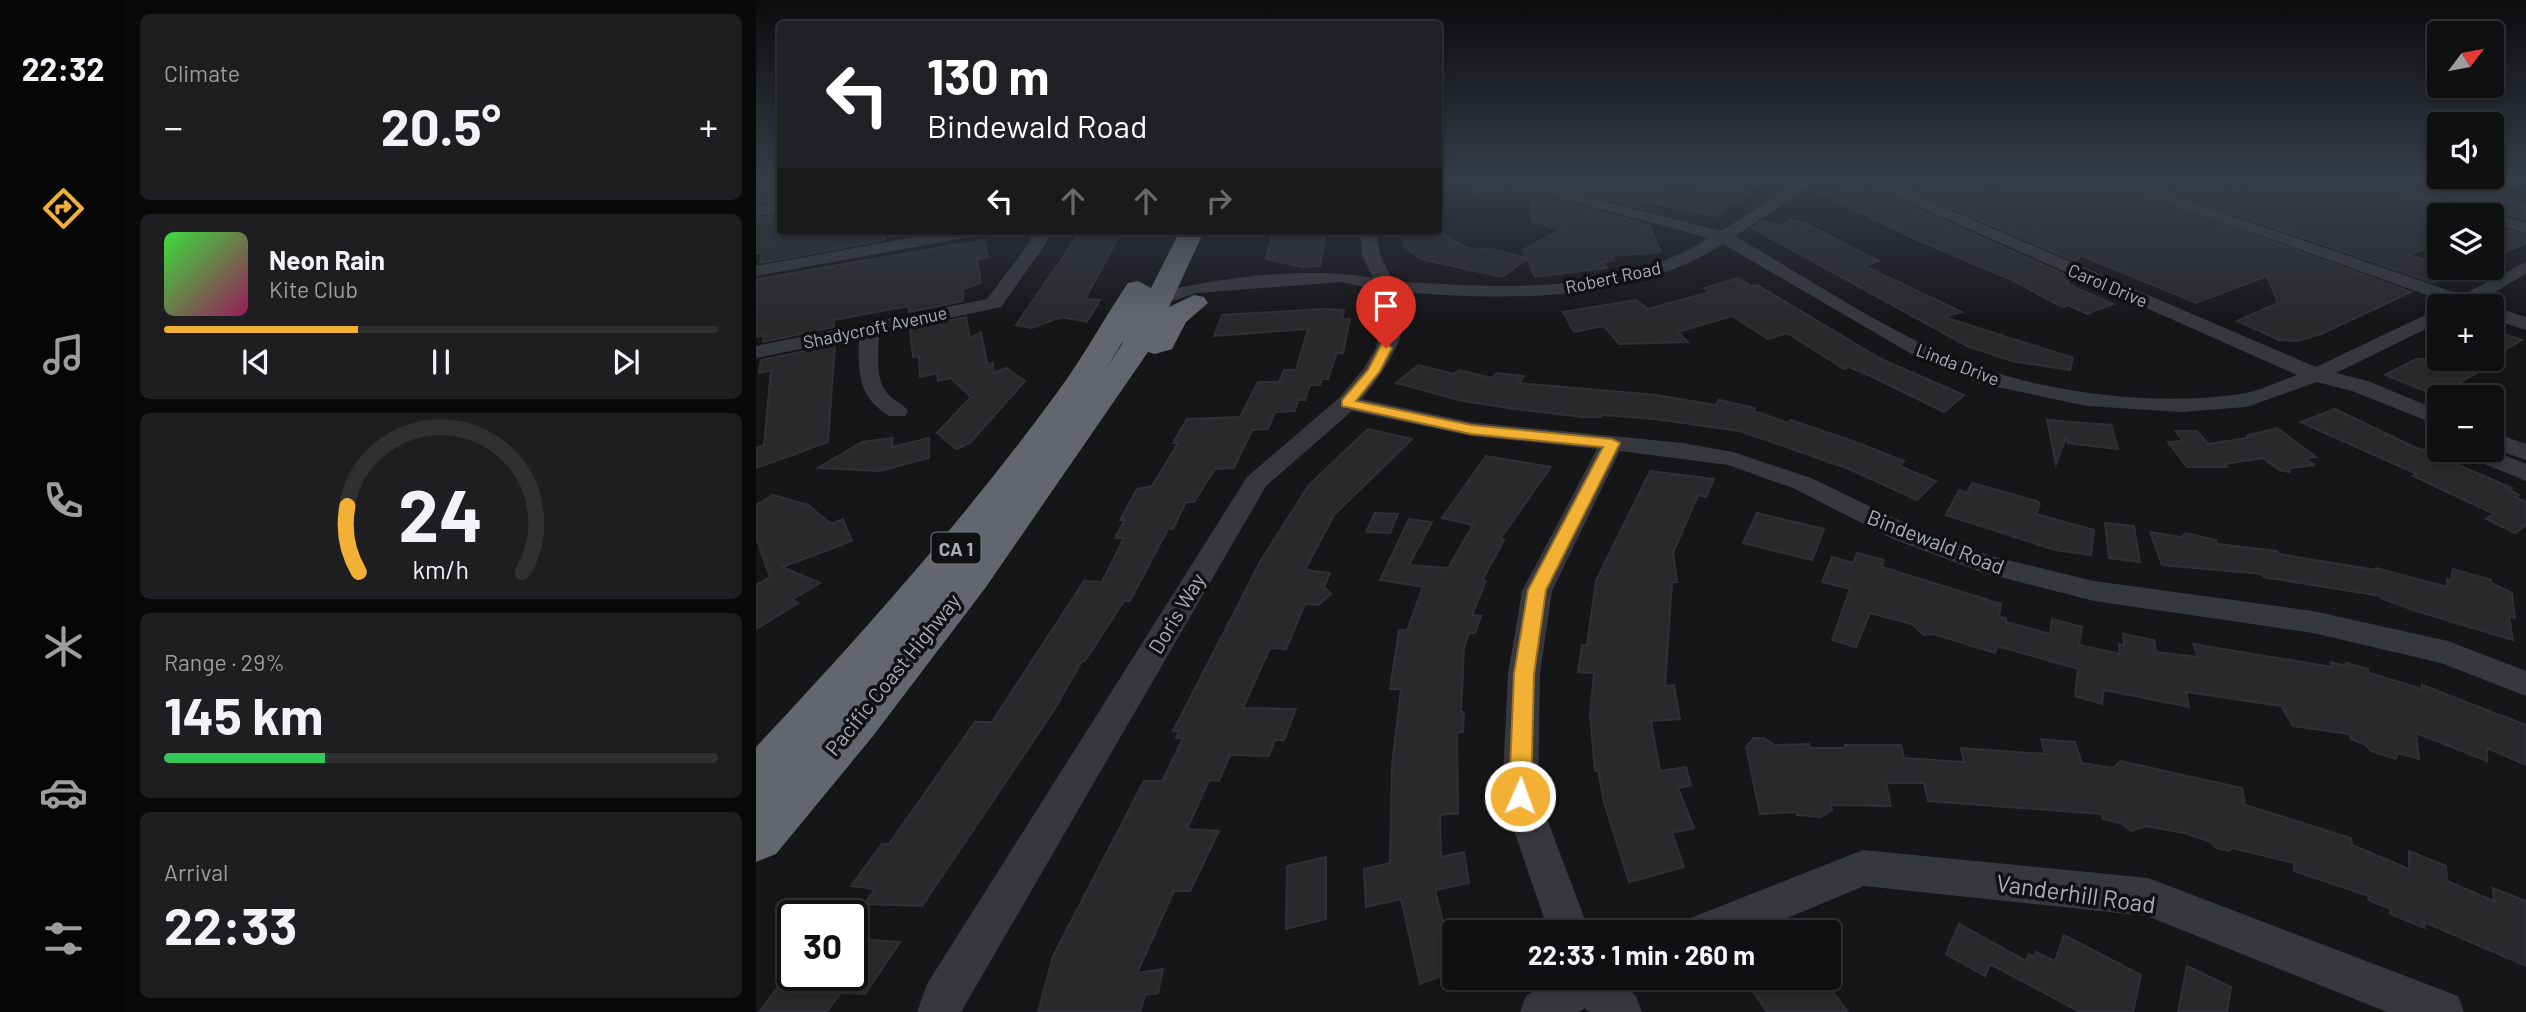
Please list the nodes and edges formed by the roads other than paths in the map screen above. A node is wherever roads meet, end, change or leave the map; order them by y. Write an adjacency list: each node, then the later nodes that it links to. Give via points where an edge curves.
1 (1679, 225): 10 (street, Linda Drive)
2 (1739, 225): 10 (street, Robert Road)
3 (1971, 225): 22 (street, Carol Drive)
4 (2240, 225): 14 (street)
5 (953, 235): 12 (street)
6 (1040, 235): 20 (street, Shadycroft Avenue, via 994,303)
7 (1183, 235): 16 (highway, CA 1)
8 (1185, 235): 16 (highway, via 1199,253 1195,275)
9 (1368, 235): 13 (street, Doris Way, via 1371,255)
10 (1722, 236): 13 (street, Robert Road, via 1673,264 1587,286 1483,293); 22 (street, Linda Drive, via 1922,352 1986,378 2087,399 2181,405 2248,400)
11 (2526, 267): 15 (street)
12 (756, 271)
13 (1388, 286): 16 (street, Robert Road); 23 (street, Doris Way, via 1392,321 1386,348)
14 (2434, 294)
15 (2483, 294)
16 (1172, 296): 33 (highway, Pacific Coast Highway / CA 1, via 1083,381 942,566); 34 (highway, Pacific Coast Highway / CA 1, via 971,577)
17 (2504, 316): 19 (street)
18 (2427, 320): 22 (street, Linda Drive)
19 (2526, 324)
20 (869, 328): 21 (street, Shadycroft Avenue); 24 (street, via 871,392)
21 (756, 352)
22 (2316, 375): 25 (street, Carol Drive, via 2360,386); 26 (street, Carol Drive, via 2336,390)
23 (1346, 403): 27 (street, Bindewald Road, via 1471,429); 39 (street, Doris Way, via 1256,482 949,987)
24 (897, 411)
25 (2427, 414)
26 (2427, 430)
27 (1612, 443): 32 (street, Bindewald Road, via 1733,459 1802,483 1903,533 1984,564 2094,591 2313,622 2448,653); 35 (street, via 1537,590 1524,674 1520,796)
28 (2504, 444): 29 (street)
29 (2526, 453)
30 (2500, 462): 31 (street)
31 (2526, 473)
32 (2526, 684)
33 (756, 782)
34 (756, 837)
35 (1565, 920)
36 (1735, 920): 42 (street, Vanderhill Road, via 1863,868 2148,897)
37 (1573, 990): 40 (street)
38 (1599, 990): 41 (street)
39 (939, 1012)
40 (1542, 1012)
41 (1620, 1012)
42 (2442, 1012)

